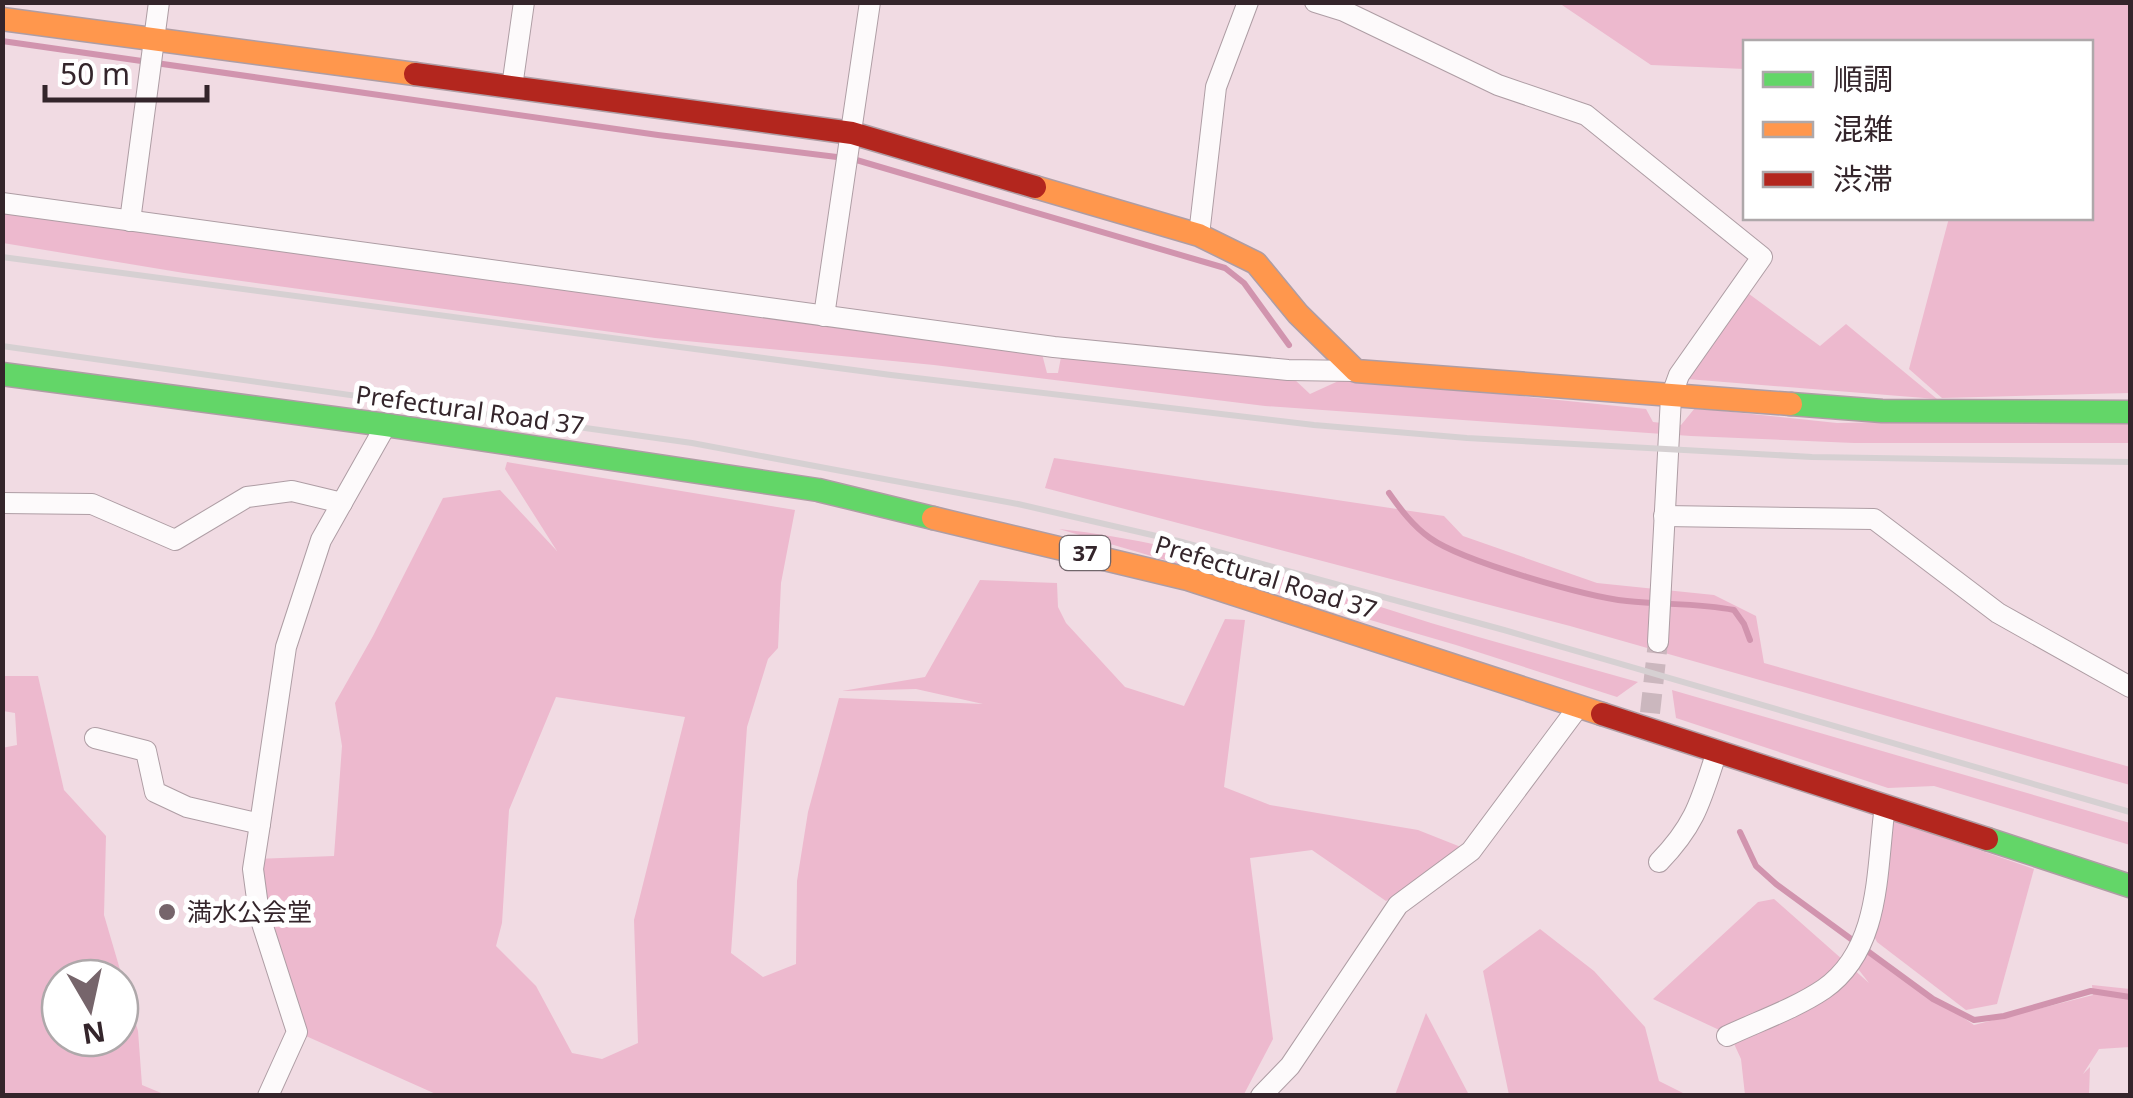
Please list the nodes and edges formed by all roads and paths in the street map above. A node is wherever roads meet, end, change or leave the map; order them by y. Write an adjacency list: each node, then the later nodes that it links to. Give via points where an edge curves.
1 (159, 2): 7 (street)
2 (524, 2): 8 (street)
3 (870, 2): 9 (street)
4 (1248, 2): 12 (street, via 1216,88)
5 (1316, 2): 16 (street, via 1498,85 1586,114 1762,257 1679,375)
6 (2, 19): 7 (street)
7 (154, 40): 8 (street); 11 (street)
8 (512, 87): 9 (street)
9 (852, 133): 12 (street); 13 (street)
10 (2, 203): 11 (street)
11 (130, 220): 13 (street)
12 (1199, 235): 14 (street, via 1256,262)
13 (824, 316): 14 (street, via 1054,348)
14 (1356, 372): 16 (street)
15 (2, 374): 18 (street, Prefectural Road 37 / 37)
16 (1671, 397): 17 (street, via 1882,411); 21 (street)
17 (2130, 412)
18 (386, 425): 19 (street); 24 (street, Prefectural Road 37 / 37, via 837,494 1188,578)
19 (342, 502): 20 (street, via 292,491 247,496 175,540 92,504); 28 (street, via 320,540 286,648)
20 (2, 503)
21 (1664, 516): 22 (street); 23 (street, via 1874,519 1998,613)
22 (1659, 632)
23 (2130, 687)
24 (1579, 706): 26 (street, Prefectural Road 37 / 37, via 1650,721); 33 (street, via 1471,851 1398,904 1290,1066)
25 (96, 738): 28 (street, via 146,751 155,792 187,807)
26 (1718, 751): 27 (street, Prefectural Road 37 / 37); 29 (street, via 1698,812)
27 (1886, 806): 30 (street, Prefectural Road 37 / 37); 31 (street, via 1861,946 1846,971 1822,990)
28 (260, 824): 32 (street, via 253,869 260,914 298,1032)
29 (1659, 862)
30 (2130, 886)
31 (1727, 1036)
32 (268, 1096)
33 (1261, 1096)

